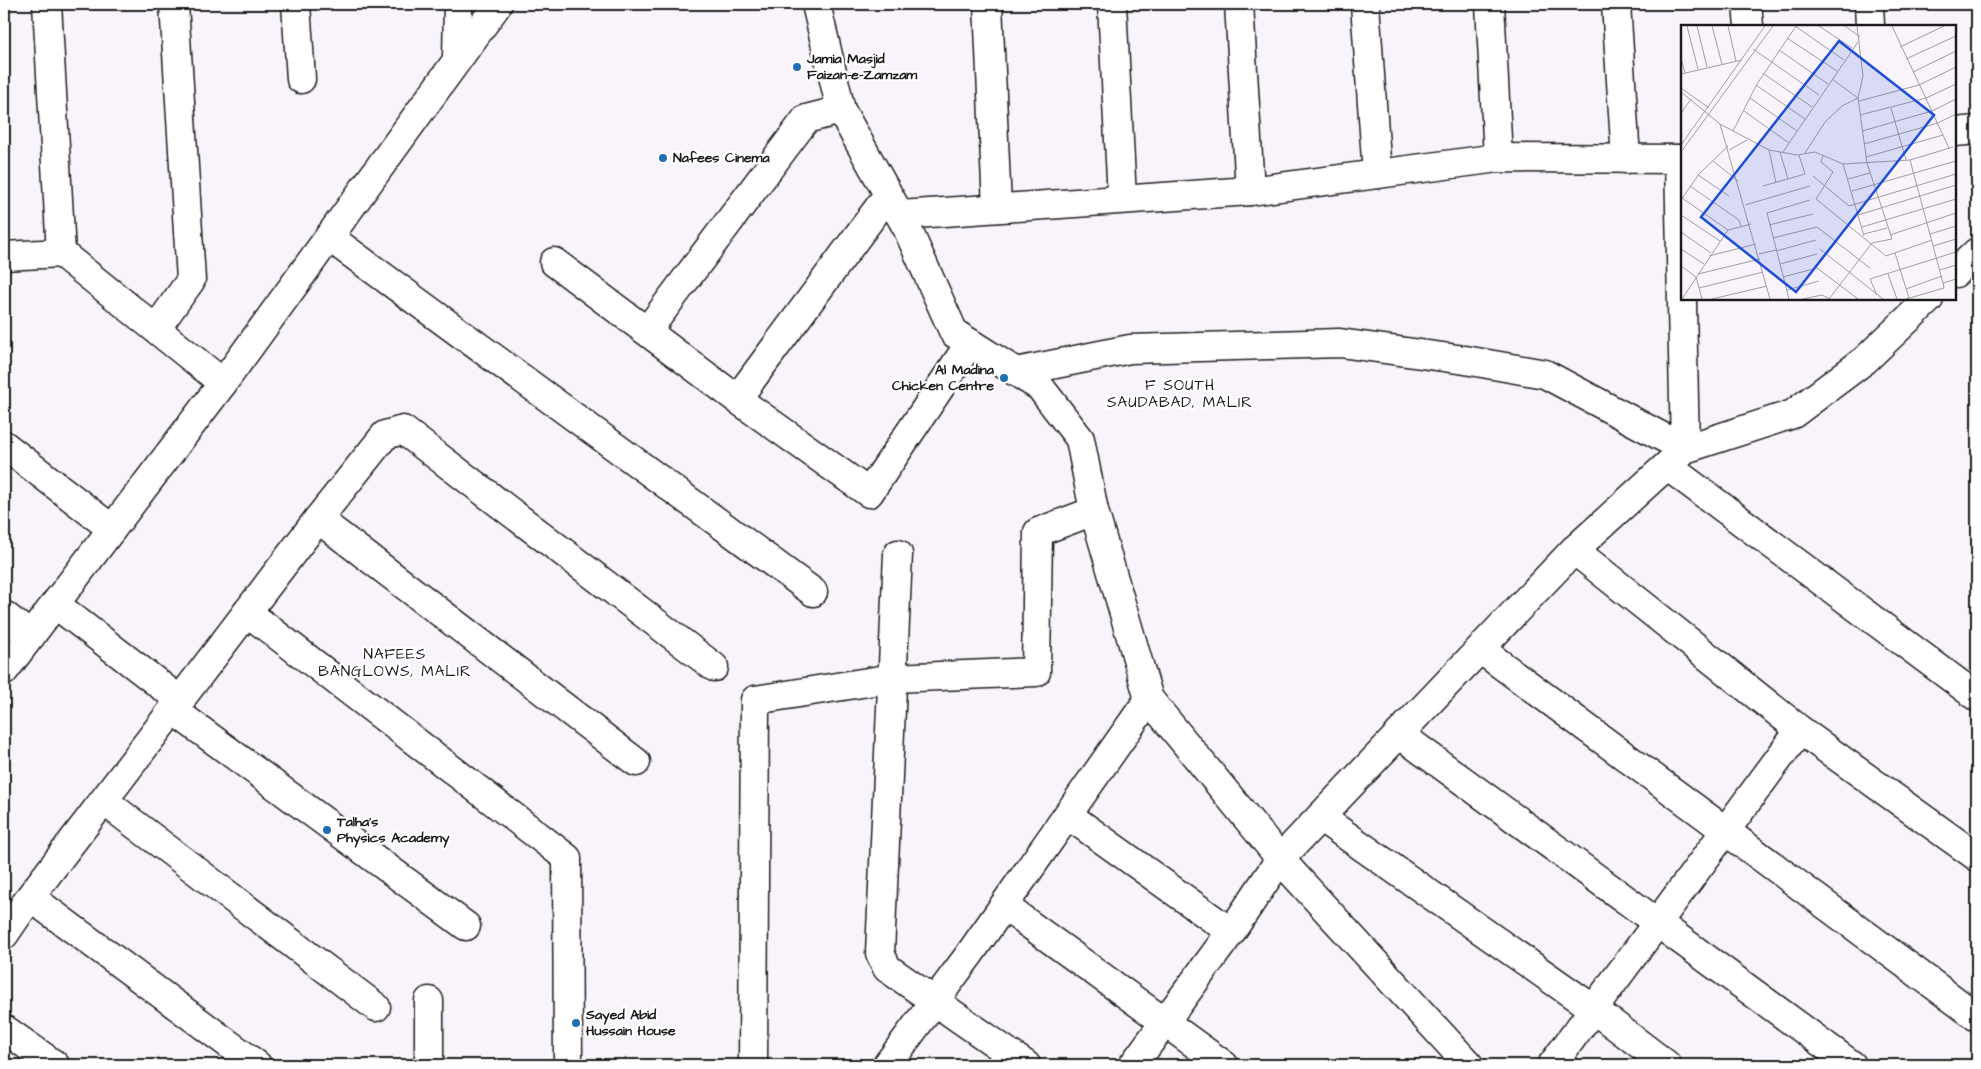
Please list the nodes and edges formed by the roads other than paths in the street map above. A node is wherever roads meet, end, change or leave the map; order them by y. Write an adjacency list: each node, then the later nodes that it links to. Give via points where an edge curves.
1 (47, 4): 32 (street)
2 (174, 4): 37 (street, via 191,280)
3 (296, 4): 18 (street)
4 (458, 4): 17 (street)
5 (498, 4): 17 (street)
6 (816, 4): 19 (street)
7 (988, 4): 29 (street)
8 (1112, 4): 27 (street)
9 (1239, 4): 26 (street)
10 (1365, 4): 25 (street)
11 (1490, 4): 22 (street)
12 (1616, 4): 23 (street)
13 (1747, 4): 15 (street)
14 (1869, 4): 16 (street)
15 (1749, 25)
16 (1870, 25)
17 (457, 60): 30 (street)
18 (301, 78)
19 (842, 110): 28 (street); 38 (street, via 806,119)
20 (1977, 130): 21 (street)
21 (1956, 132)
22 (1498, 158): 23 (street); 25 (street)
23 (1626, 159): 24 (street)
24 (1681, 159): 44 (street)
25 (1377, 174): 26 (street)
26 (1250, 191): 27 (street)
27 (1122, 199): 29 (street)
28 (894, 205): 29 (street); 39 (street, via 954,333); 42 (street)
29 (997, 208)
30 (329, 237): 41 (street); 50 (street)
31 (1977, 252): 35 (street)
32 (61, 253): 33 (street); 37 (street)
33 (4, 256)
34 (554, 262): 38 (street)
35 (1956, 273)
36 (1928, 300): 44 (street, via 1866,360 1793,414)
37 (156, 329): 41 (street)
38 (648, 330): 42 (street)
39 (970, 343): 40 (street); 42 (street, via 869,493)
40 (1016, 372): 44 (street, via 1130,349 1340,343 1546,374); 45 (street, via 1040,388 1080,439)
41 (223, 383): 47 (street)
42 (737, 398)
43 (4, 445): 47 (street)
44 (1676, 458): 48 (street); 59 (street)
45 (1094, 511): 58 (street, via 1038,532 1036,672); 60 (street)
46 (318, 519): 52 (street); 56 (street, via 385,435 402,430); 64 (street)
47 (112, 529): 51 (street)
48 (1574, 550): 55 (street); 62 (street)
49 (898, 554): 58 (street)
50 (813, 592)
51 (55, 604): 54 (street); 61 (street)
52 (248, 612): 61 (street); 87 (street, via 567,858)
53 (4, 615): 54 (street)
54 (30, 636): 57 (street)
55 (1480, 649): 63 (street); 68 (street)
56 (714, 668)
57 (4, 671)
58 (893, 678): 78 (street, via 880,953 887,968); 88 (street, via 755,700)
59 (1977, 697)
60 (1149, 699): 66 (street); 70 (street)
61 (177, 705): 65 (street); 74 (street)
62 (1800, 730): 68 (street); 69 (street)
63 (1399, 734): 67 (street); 73 (street)
64 (636, 762)
65 (104, 801): 71 (street); 79 (street)
66 (1068, 815): 72 (street); 75 (street)
67 (1320, 817): 70 (street); 80 (street)
68 (1726, 831): 73 (street); 81 (street)
69 (1977, 857)
70 (1280, 859): 75 (street); 93 (street)
71 (30, 897): 76 (street); 85 (street)
72 (1004, 906): 78 (street); 82 (street)
73 (1657, 924): 80 (street); 96 (street)
74 (466, 926)
75 (1231, 932): 82 (street)
76 (4, 935)
77 (429, 1001): 86 (street)
78 (934, 1002): 89 (street); 90 (street)
79 (376, 1007)
80 (1592, 1008): 94 (street); 95 (street)
81 (1977, 1017)
82 (1165, 1023): 91 (street); 92 (street)
83 (4, 1029): 84 (street)
84 (55, 1065)
85 (257, 1065)
86 (429, 1065)
87 (568, 1065)
88 (753, 1065)
89 (887, 1065)
90 (1026, 1065)
91 (1132, 1065)
92 (1224, 1065)
93 (1469, 1065)
94 (1552, 1065)
95 (1667, 1065)
96 (1852, 1065)

